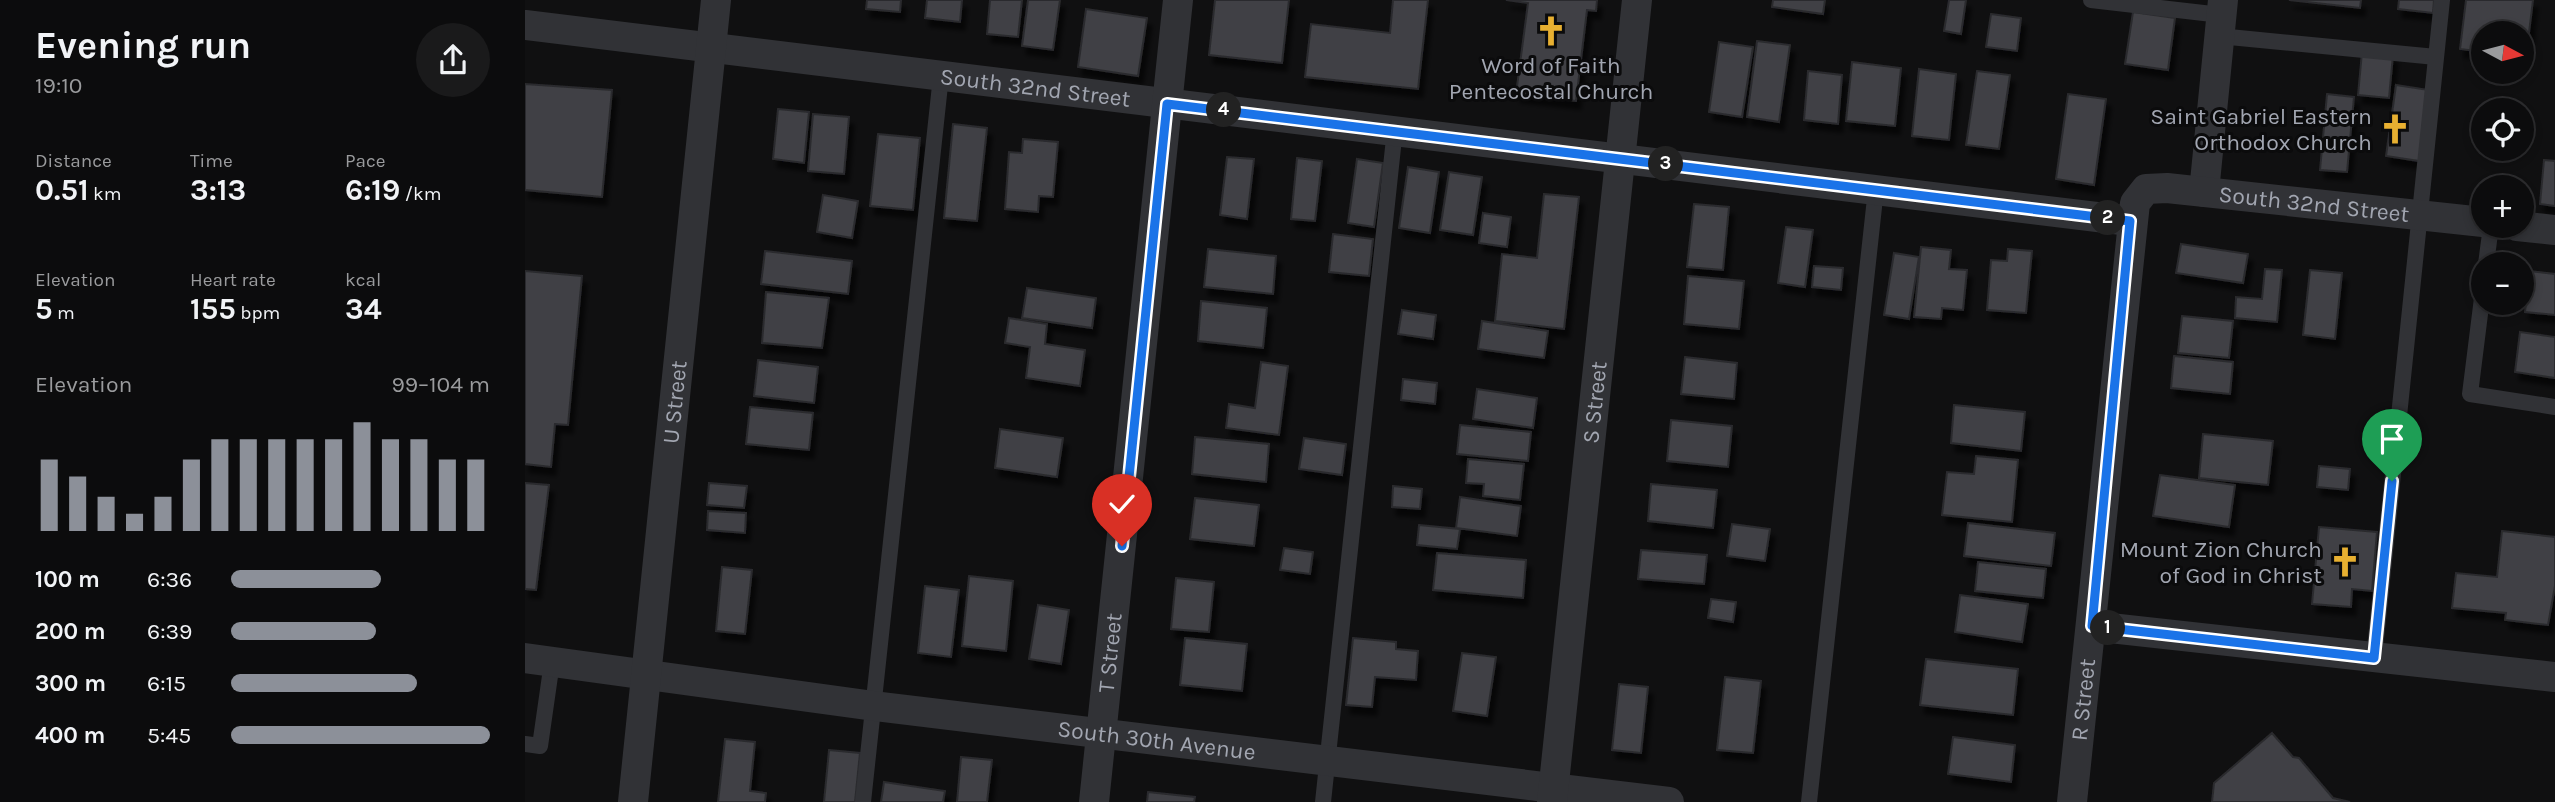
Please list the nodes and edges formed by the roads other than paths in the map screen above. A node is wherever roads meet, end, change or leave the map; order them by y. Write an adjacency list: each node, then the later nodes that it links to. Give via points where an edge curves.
1 (716, 0): 8 (street, U Street)
2 (1178, 0): 11 (street, T Street)
3 (1637, 0): 13 (street, S Street)
4 (2091, 0): 6 (lane)
5 (2442, 0): 9 (lane)
6 (2221, 17): 9 (lane); 16 (street)
7 (525, 25): 8 (street, South 32nd Street)
8 (711, 48): 10 (street, South 32nd Street); 27 (street, U Street)
9 (2436, 57): 17 (lane)
10 (941, 76): 11 (street, South 32nd Street); 29 (lane)
11 (1167, 104): 12 (street, South 32nd Street); 30 (street, T Street)
12 (1395, 130): 13 (street, South 32nd Street); 32 (lane)
13 (1621, 159): 15 (street, South 32nd Street); 33 (street, S Street)
14 (2146, 188): 16 (street, South 32nd Street); 18 (street, R Street, via 2135,202)
15 (1876, 189): 18 (street, South 32nd Street); 39 (lane)
16 (2204, 192): 17 (street, South 32nd Street)
17 (2419, 215): 19 (street, South 32nd Street); 25 (lane)
18 (2130, 221): 24 (street, R Street)
19 (2471, 221)
20 (2534, 228): 21 (street)
21 (2555, 230)
22 (2480, 315): 23 (lane, via 2470,394)
23 (2555, 407)
24 (2092, 626): 25 (street); 40 (street, R Street)
25 (2374, 658): 28 (street)
26 (539, 660): 27 (street, South 30th Avenue); 31 (lane, via 540,746)
27 (646, 675): 29 (street, South 30th Avenue); 34 (street, U Street)
28 (2555, 677)
29 (874, 706): 30 (street, South 30th Avenue); 35 (lane)
30 (1101, 734): 32 (street, South 30th Avenue); 36 (street, T Street)
31 (525, 744)
32 (1327, 761): 33 (street, South 30th Avenue); 37 (lane)
33 (1553, 795): 38 (street, South 30th Avenue)
34 (633, 802)
35 (863, 802)
36 (1094, 802)
37 (1323, 802)
38 (1669, 802)
39 (1809, 802)
40 (2072, 802)

